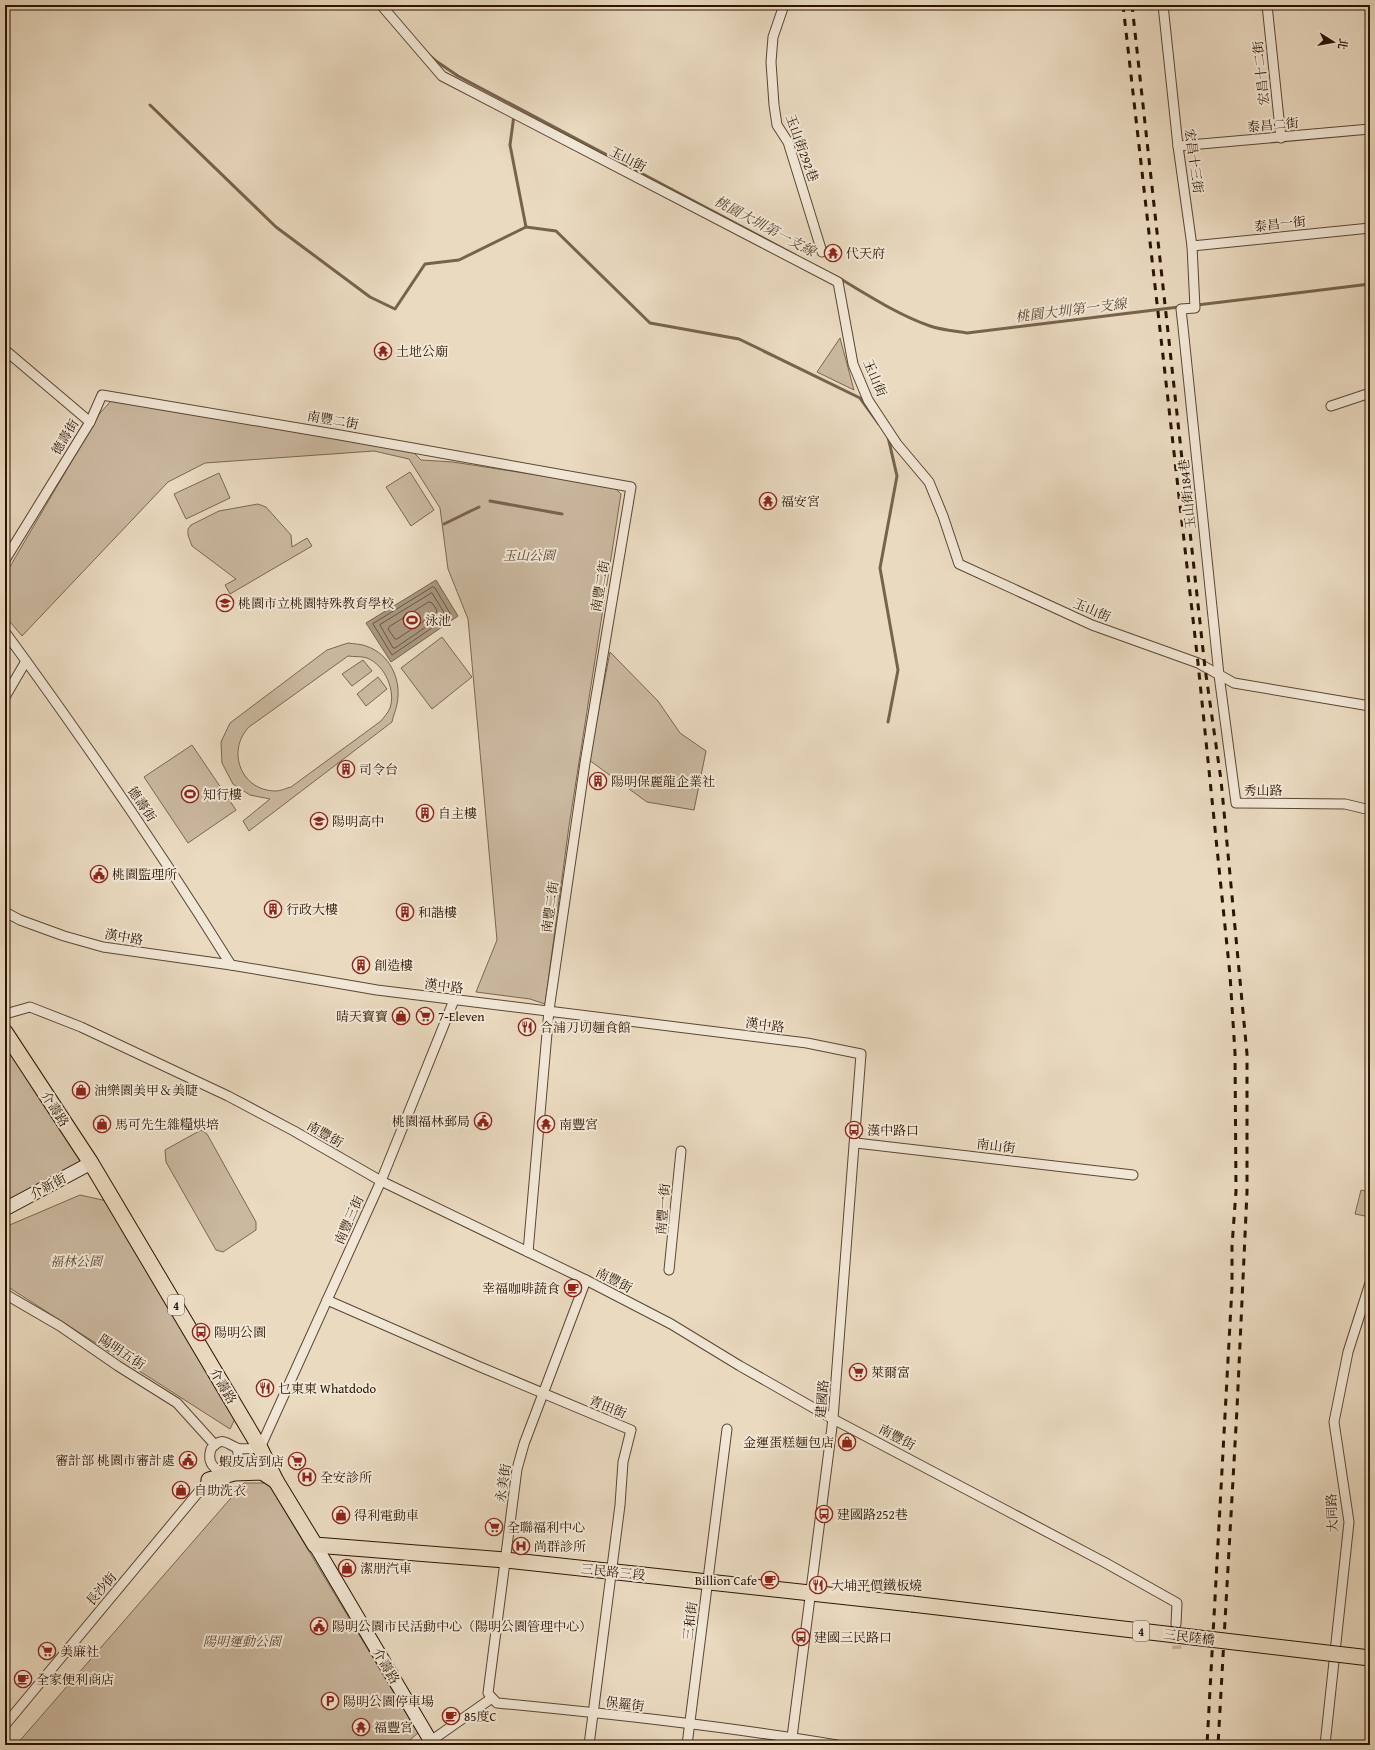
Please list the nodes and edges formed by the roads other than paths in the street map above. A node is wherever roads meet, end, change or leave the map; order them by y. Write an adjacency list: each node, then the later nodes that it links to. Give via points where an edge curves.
1 (381, 5): 19 (street, 玉山街, via 442,76 838,282 853,364 868,400 897,444 929,482 959,564 1092,625 1198,663)
2 (784, 5): 10 (street, 玉山街292巷, via 773,37 771,56 774,107 777,125 788,142)
3 (1163, 5): 7 (street, 宏昌十三街)
4 (1267, 5): 6 (street, 宏昌十二街)
5 (1370, 129): 6 (street, 泰昌二街)
6 (1281, 138): 7 (street, 泰昌二街)
7 (1178, 146): 9 (street, 宏昌十三街)
8 (1370, 228): 9 (street, 泰昌一街)
9 (1192, 246): 11 (street, 宏昌十三街, via 1194,304)
10 (822, 252)
11 (1181, 309): 19 (street, 玉山街184巷)
12 (5, 350): 15 (street, 德壽街)
13 (1370, 392): 14 (street)
14 (1331, 406)
15 (90, 422): 16 (street, 德壽街); 26 (street, 南豐二街, via 102,395 631,487 582,779)
16 (5, 560)
17 (5, 632): 18 (street, 德壽街)
18 (26, 661): 20 (street); 24 (street, 德壽街, via 110,779)
19 (1219, 676): 21 (street, 玉山街, via 1234,683); 22 (street, 秀山路, via 1236,803 1345,804)
20 (5, 697)
21 (1370, 706)
22 (1370, 810)
23 (5, 912): 24 (street, 漢中路, via 20,920 104,948)
24 (231, 965): 25 (street, 漢中路)
25 (454, 1000): 26 (street, 漢中路); 34 (street, 南豐三街)
26 (548, 1010): 29 (street, 漢中路, via 807,1043); 36 (street, 南豐二街)
27 (5, 1014): 34 (street, 南豐街, via 30,1007 81,1027 228,1096)
28 (5, 1032): 32 (main road, 介壽路 / 4)
29 (861, 1054): 30 (street, 建國路)
30 (856, 1143): 33 (street, 南山街); 43 (street, 建國路)
31 (681, 1151): 37 (street, 南豐一街)
32 (91, 1163): 35 (street, 介新街); 47 (main road, 介壽路 / 4)
33 (1133, 1175)
34 (381, 1181): 36 (street, 南豐街); 41 (street, 南豐三街)
35 (5, 1209)
36 (528, 1252): 38 (street, 南豐街)
37 (669, 1270)
38 (586, 1280): 42 (street, 永美街); 43 (street, 南豐街, via 683,1330)
39 (1370, 1283): 67 (street, 大同路, via 1348,1352 1334,1422 1349,1522)
40 (5, 1294): 45 (street, 陽明五街, via 60,1326 177,1403)
41 (327, 1300): 42 (street, 青田街); 47 (street, 南豐三街)
42 (542, 1394): 51 (street, 永美街, via 517,1469); 52 (street, 青田街, via 632,1430 623,1462)
43 (833, 1419): 54 (street, 建國路); 56 (street, 南豐街, via 1177,1603)
44 (727, 1429): 53 (street, 三和街)
45 (215, 1445): 46 (street, via 226,1442); 48 (street, via 209,1455)
46 (237, 1448): 47 (street); 48 (street, via 238,1461 235,1467)
47 (260, 1448): 49 (main road, 介壽路 / 4)
48 (213, 1475): 49 (main road, via 262,1472); 60 (street, 長沙街)
49 (276, 1481): 50 (main road, 介壽路 / 4)
50 (315, 1545): 51 (main road, 三民路三段 / 4); 63 (street, 介壽路)
51 (505, 1560): 52 (main road, 三民路三段 / 4); 58 (street, 永美街, via 488,1693)
52 (611, 1572): 53 (main road, 三民路三段 / 4); 59 (street, 青田街)
53 (708, 1582): 54 (main road, 三民路三段 / 4); 61 (street, 三和街)
54 (810, 1594): 55 (main road, 三民路三段 / 4); 62 (street, 建國路)
55 (912, 1604): 57 (main road, 三民陸橋 / 4, bridge)
56 (1176, 1624)
57 (1370, 1658)
58 (492, 1698): 59 (street, 保羅街, via 497,1703); 63 (street)
59 (593, 1713): 61 (street, 保羅街); 64 (street, 青田街)
60 (5, 1725)
61 (690, 1725): 62 (street, 保羅街); 65 (street, 三和街)
62 (791, 1741): 66 (street, 保羅街)
63 (430, 1744)
64 (589, 1745)
65 (687, 1745)
66 (837, 1745)
67 (1325, 1745)

